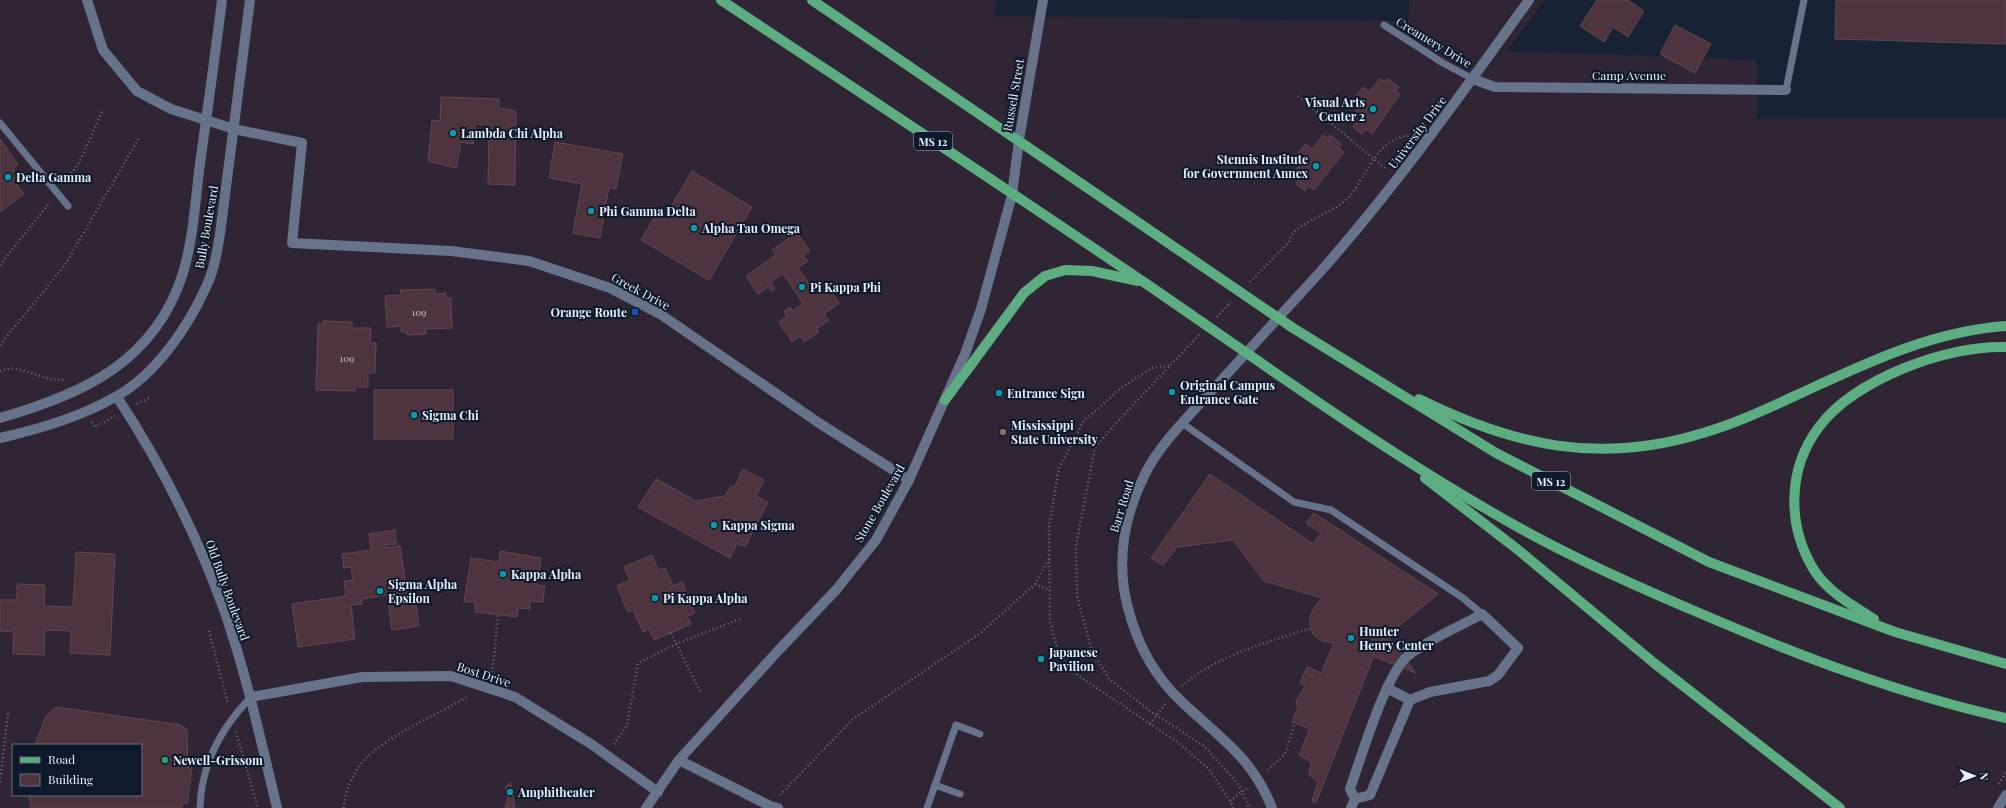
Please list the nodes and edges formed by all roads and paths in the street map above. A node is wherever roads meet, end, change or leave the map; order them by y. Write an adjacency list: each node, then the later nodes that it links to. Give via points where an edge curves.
1 (87, 0): 13 (street, via 103,50 137,91 171,109)
2 (222, 0): 13 (street, Bully Boulevard)
3 (250, 0): 15 (street, Bully Boulevard)
4 (721, 0): 21 (main road, MS 12)
5 (812, 0): 17 (main road, MS 12)
6 (1043, 0): 17 (street, Russell Street)
7 (1529, 0): 10 (street, University Drive)
8 (1804, 0): 11 (lane)
9 (1384, 25): 10 (lane, Creamery Drive, via 1443,63)
10 (1473, 78): 11 (street, Camp Avenue, via 1495,87); 18 (street, University Drive)
11 (1786, 90)
12 (1298, 96): 19 (path)
13 (206, 120): 15 (street); 35 (street, Bully Boulevard, via 189,252 173,300 162,318 144,342 102,378 67,396)
14 (0, 123): 22 (lane)
15 (234, 129): 33 (street, Bully Boulevard, via 220,234 207,286 165,354); 39 (street, Greek Drive, via 302,143 292,243 451,252 528,261 610,288 660,314 819,423)
16 (139, 138): 30 (path, via 66,265)
17 (1019, 140): 21 (street, Russell Street); 32 (main road, MS 12, via 1293,328)
18 (1426, 142): 19 (path, via 1416,137 1399,138 1387,143); 23 (street, University Drive, via 1388,192)
19 (1374, 159): 20 (path); 25 (path, via 1349,197 1337,207 1296,228 1289,242)
20 (1385, 168)
21 (1012, 195): 24 (main road, MS 12); 34 (street, Stone Boulevard, via 978,315)
22 (68, 206)
23 (1319, 273): 36 (street, Barr Road)
24 (1144, 282): 34 (main road, via 1092,271 1065,270 1045,276 1024,293); 38 (main road, MS 12)
25 (1246, 287)
26 (1235, 298): 27 (path)
27 (1213, 321)
28 (2006, 326): 32 (main road, via 1955,332 1897,350 1703,434 1635,448 1569,449 1496,432 1456,418)
29 (1202, 332): 40 (path, via 1170,366 1152,368 1121,388 1083,422 1059,468 1049,528)
30 (0, 345)
31 (2006, 347): 47 (main road, via 1975,349 1923,360 1894,372 1848,398 1833,411 1818,427 1806,449 1794,490 1793,509 1797,530 1814,570 1839,596)
32 (1365, 372): 47 (main road, MS 12, via 1496,454 1709,562)
33 (117, 397): 37 (street, Bully Boulevard, via 47,426); 55 (street, Old Bully Boulevard, via 186,518 223,608)
34 (945, 400): 39 (street, Stone Boulevard)
35 (0, 418)
36 (1182, 423): 43 (lane, via 1294,502 1331,510 1463,598); 54 (street, Barr Road, via 1144,475 1130,512 1123,548 1124,590 1133,624 1154,670)
37 (0, 438)
38 (1382, 445): 58 (main road, MS 12, via 1483,508 1550,545 1643,589 1744,633 1861,677); 77 (main road, via 1517,549 1654,663)
39 (909, 480): 62 (street, Stone Boulevard, via 876,540 836,590)
40 (1050, 558): 41 (path); 42 (path)
41 (1035, 584): 42 (path); 69 (path, via 978,635 853,720 811,761)
42 (1050, 590): 59 (path, via 1050,621 1056,645 1070,670)
43 (1482, 614): 52 (street, via 1409,654 1401,662); 56 (street, via 1518,648 1498,676 1489,681 1430,692)
44 (498, 615): 51 (path, via 493,666)
45 (740, 619): 49 (path)
46 (1312, 628): 54 (path, via 1247,648 1192,677)
47 (1895, 632): 50 (main road, MS 12)
48 (671, 633): 49 (path)
49 (676, 644): 53 (path); 61 (path, via 638,663 627,725)
50 (2006, 664)
51 (486, 687): 55 (street, Bost Drive, via 451,676 362,677); 61 (street, Bost Drive, via 514,697); 72 (path, via 395,738 366,759 349,786)
52 (1387, 688): 56 (street); 68 (street, via 1350,789)
53 (701, 694)
54 (1174, 694): 59 (path); 76 (street, Barr Road, via 1242,756 1258,779)
55 (250, 697): 70 (lane, via 232,717 214,749 203,777); 71 (street, Old Bully Boulevard)
56 (1410, 700): 68 (street, via 1370,795)
57 (8, 712): 63 (path)
58 (2006, 718)
59 (1150, 724): 75 (path, via 1209,768)
60 (980, 734): 64 (lane, via 956,725)
61 (606, 754): 65 (street, Bost Drive)
62 (679, 760): 65 (street, Stone Boulevard); 69 (street)
63 (0, 782)
64 (935, 785): 66 (lane); 74 (lane)
65 (658, 792): 73 (street, Stone Boulevard)
66 (960, 794)
67 (2006, 795): 78 (street)
68 (1353, 804)
69 (774, 807)
70 (200, 808)
71 (277, 808)
72 (344, 808)
73 (646, 808)
74 (927, 808)
75 (1233, 808)
76 (1272, 808)
77 (1840, 808)
78 (1998, 808)

